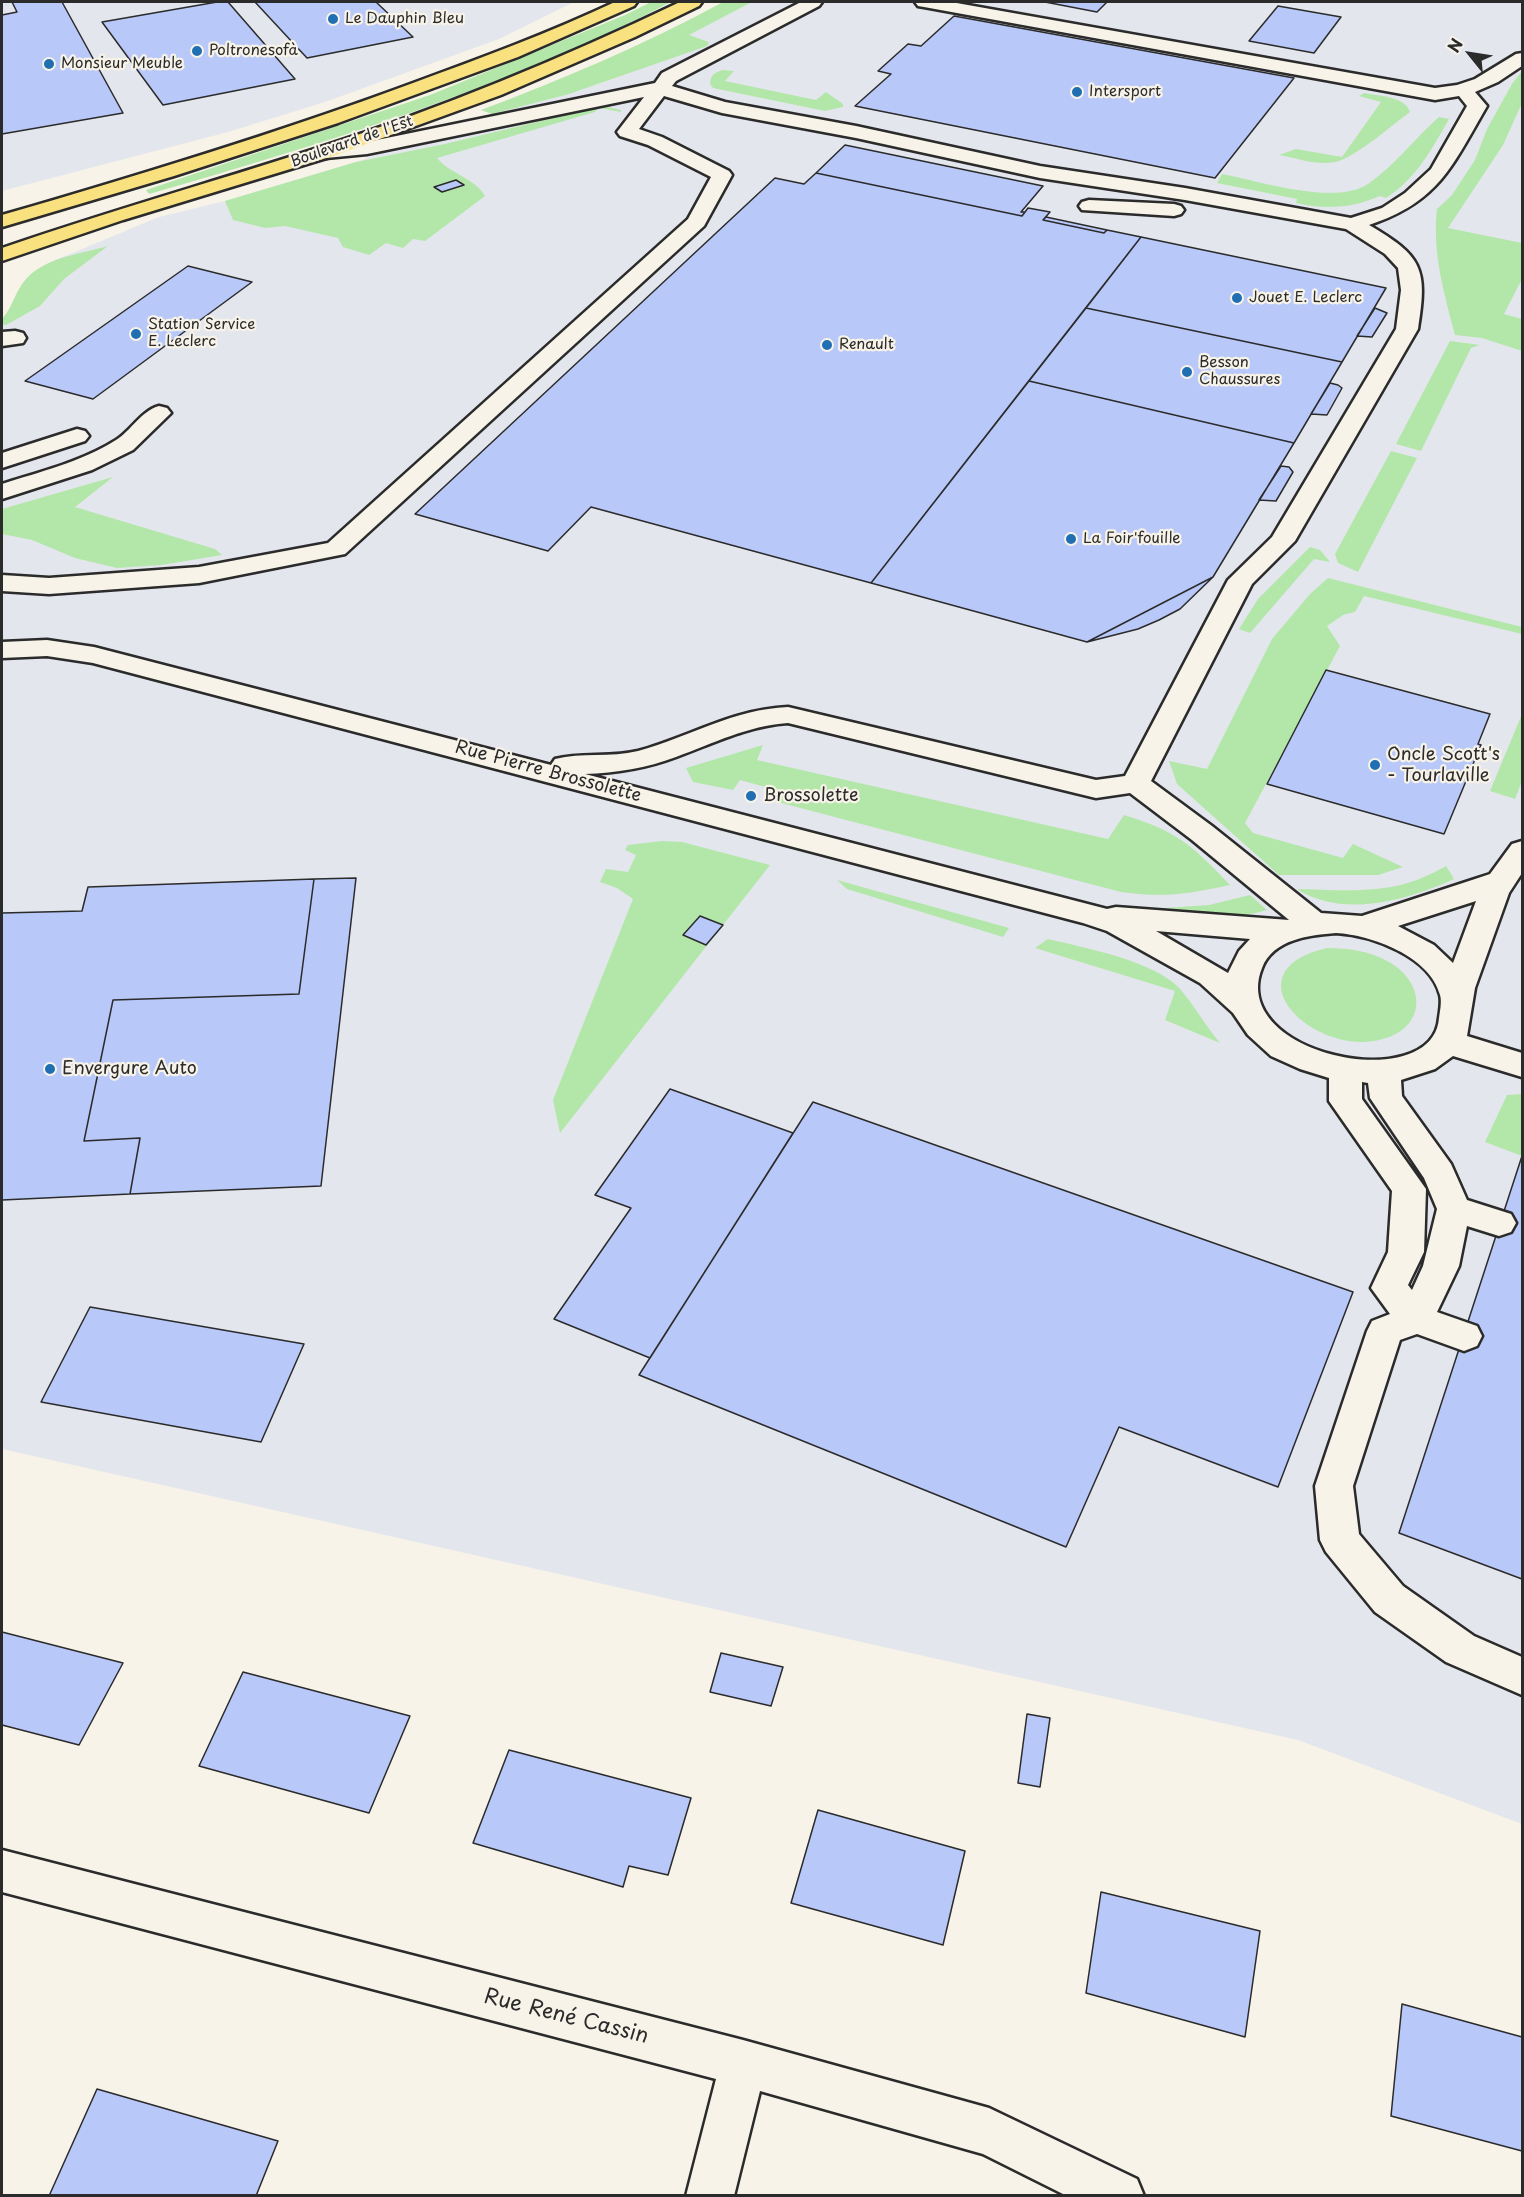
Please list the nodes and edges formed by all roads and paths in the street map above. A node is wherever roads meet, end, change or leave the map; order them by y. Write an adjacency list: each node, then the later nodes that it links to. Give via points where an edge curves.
1 (628, 2): 11 (main road, Boulevard de l'Est, via 538,43 358,111 151,179)
2 (693, 2): 8 (main road, Boulevard de l'Est, via 494,91)
3 (813, 2): 6 (street, via 669,77)
4 (924, 2): 7 (street, via 1405,90 1435,94)
5 (1522, 58): 7 (street)
6 (659, 88): 8 (street, via 367,148); 10 (street, via 722,107 1040,172); 18 (street, via 644,114 627,132 655,141 722,175 697,222 336,549 199,575 49,586)
7 (1464, 91): 12 (street, via 1477,106 1439,172 1389,212)
8 (326, 152): 13 (main road, Boulevard de l'Est)
9 (1089, 206): 10 (street, via 1242,216)
10 (1303, 215): 12 (street)
11 (2, 221)
12 (1352, 224): 21 (street, via 1396,253 1409,267 1412,299 1407,329 1282,541 1241,580)
13 (2, 255)
14 (159, 413): 17 (street, via 125,445 83,465)
15 (77, 436): 16 (street)
16 (2, 461)
17 (2, 492)
18 (2, 583)
19 (2, 650): 20 (street, Rue Pierre Brossolette, via 47,648 94,655)
20 (521, 765): 21 (street, via 615,765 649,757 767,714 788,715 1096,789); 24 (street, Rue Pierre Brossolette)
21 (1135, 783): 25 (street)
22 (1522, 851): 23 (street)
23 (1500, 881): 26 (street); 28 (street)
24 (1091, 915): 27 (street, Rue Pierre Brossolette); 29 (street, Rue Pierre Brossolette, via 1118,924 1211,975)
25 (1314, 924): 26 (street); 27 (street)
26 (1364, 926): 28 (street, via 1395,936 1424,952 1445,973)
27 (1284, 931): 29 (street, via 1255,949 1246,966 1242,975)
28 (1456, 997): 30 (street, via 1457,1020)
29 (1245, 1005): 32 (street, via 1259,1027 1281,1046 1310,1061)
30 (1447, 1042): 31 (street); 33 (street, via 1431,1056 1410,1066)
31 (1522, 1065)
32 (1345, 1071): 33 (street); 36 (street, via 1346,1101 1409,1189 1406,1252 1389,1288)
33 (1384, 1072): 34 (street, via 1386,1098 1439,1173)
34 (1454, 1209): 35 (street); 36 (street, via 1441,1266)
35 (1499, 1223)
36 (1416, 1319): 37 (street); 38 (street, via 1385,1331 1334,1486 1340,1540 1389,1599 1460,1649)
37 (1464, 1336)
38 (1522, 1676)
39 (2, 1871): 40 (street, Rue René Cassin)
40 (743, 2062): 41 (street); 42 (street, Rue René Cassin, via 989,2132)
41 (710, 2196)
42 (1120, 2196)

